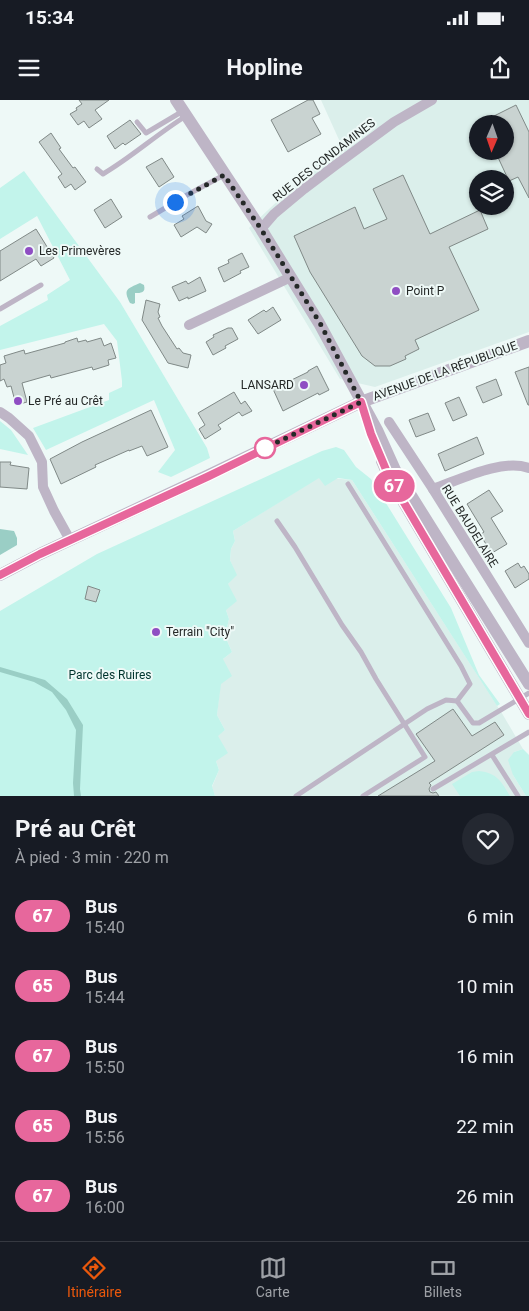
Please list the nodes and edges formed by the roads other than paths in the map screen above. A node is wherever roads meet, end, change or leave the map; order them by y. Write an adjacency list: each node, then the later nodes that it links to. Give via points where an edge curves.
1 (176, 100): 3 (street)
2 (432, 100): 8 (street, RUE DES CONDAMINES, via 394,122 333,167 274,214)
3 (185, 113): 4 (lane, via 146,133); 5 (lane, via 119,165 103,174); 6 (street)
4 (137, 122)
5 (97, 169)
6 (224, 175): 7 (lane); 8 (street)
7 (150, 217)
8 (261, 229): 9 (street)
9 (291, 277): 12 (street); 14 (street, via 320,323)
10 (41, 285): 11 (lane)
11 (0, 308)
12 (189, 325)
13 (529, 341): 14 (street, AVENUE DE LA RÉPUBLIQUE)
14 (361, 402): 21 (street, AVENUE DE LA RÉPUBLIQUE); 24 (street, via 395,470); 25 (street, via 390,479)
15 (0, 412): 21 (street, via 29,436 42,462 43,487)
16 (389, 422): 19 (street, RUE BAUDELAIRE)
17 (529, 468): 19 (street, via 496,466)
18 (348, 484): 26 (lane, via 462,666 470,684)
19 (433, 489): 23 (street, RUE BAUDELAIRE)
20 (277, 521): 28 (lane)
21 (70, 540): 22 (street, AVENUE DE LA RÉPUBLIQUE)
22 (0, 575)
23 (529, 643)
24 (529, 684)
25 (524, 696): 26 (lane, via 479,723 473,723); 27 (street)
26 (457, 701): 28 (lane, via 446,700)
27 (529, 714)
28 (404, 724): 32 (lane); 33 (lane, via 425,757)
29 (529, 732): 30 (lane)
30 (492, 754): 31 (lane); 34 (lane)
31 (433, 789)
32 (296, 796)
33 (363, 796)
34 (518, 796)

